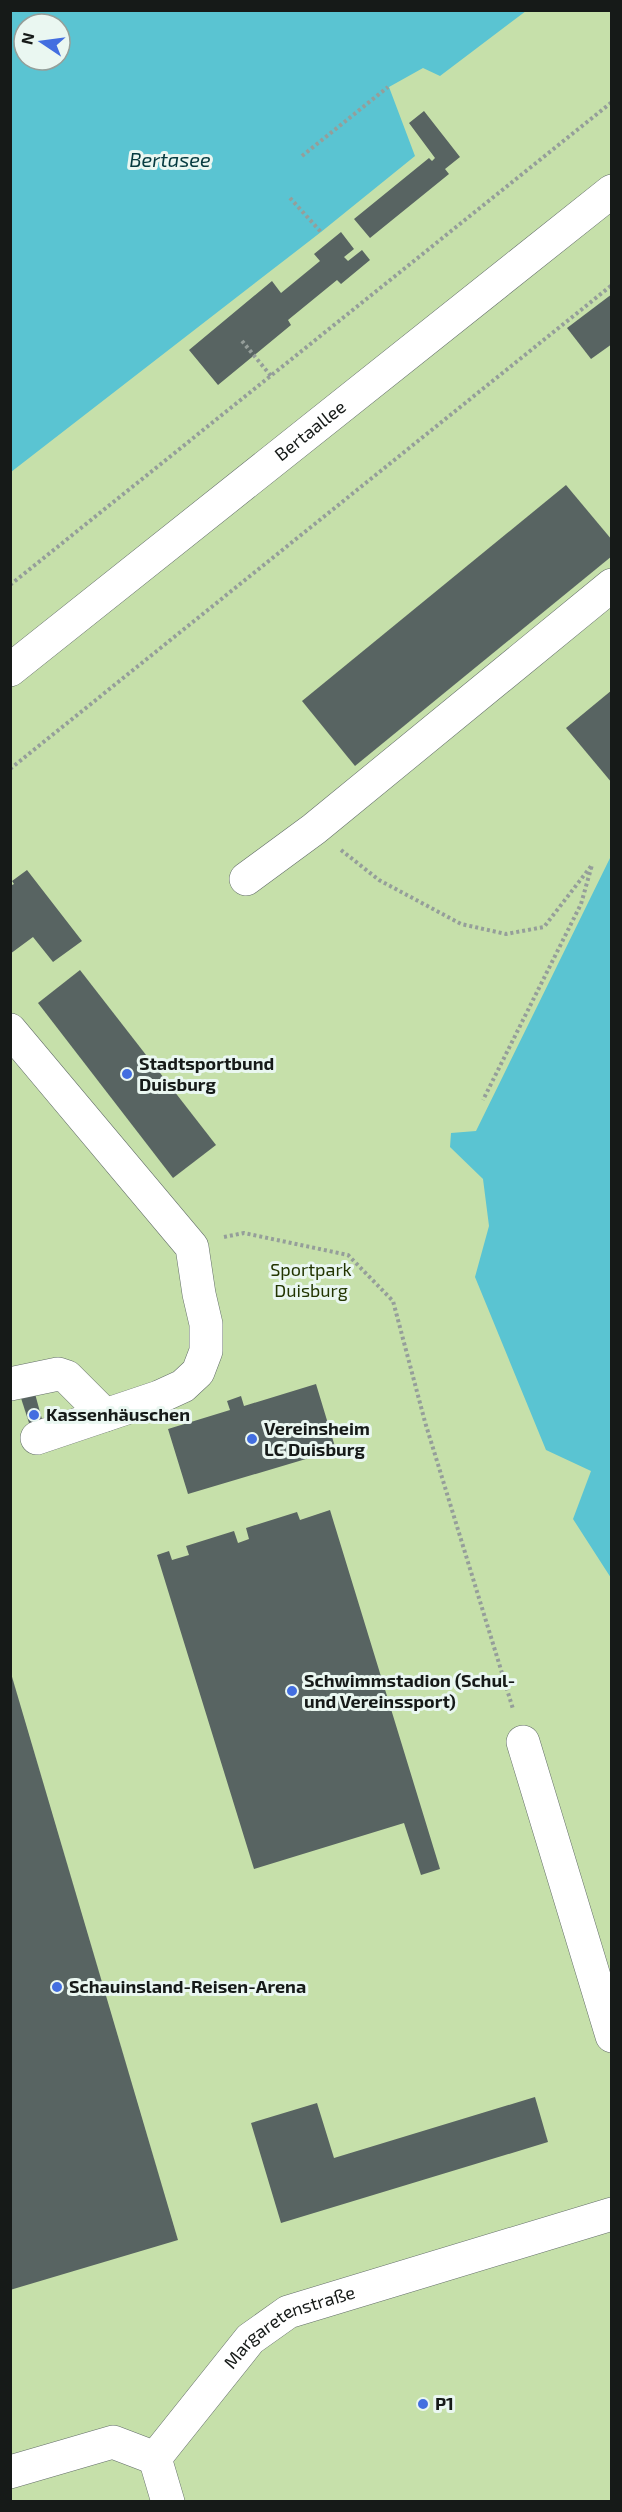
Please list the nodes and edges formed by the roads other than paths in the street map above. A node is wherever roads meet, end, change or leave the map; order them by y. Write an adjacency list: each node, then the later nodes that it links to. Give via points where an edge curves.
1 (612, 191): 3 (street, Bertaallee)
2 (612, 585): 4 (street, via 314,829)
3 (10, 670)
4 (246, 879)
5 (10, 1030): 7 (street, via 192,1247 206,1324 206,1351 198,1372 175,1390)
6 (10, 1384): 7 (street, via 58,1374 67,1377)
7 (105, 1415): 8 (street)
8 (37, 1438)
9 (523, 1742): 10 (street)
10 (612, 2036)
11 (612, 2214): 12 (street, Margaretenstraße, via 288,2312 250,2339)
12 (155, 2457): 13 (street, via 112,2442); 14 (street)
13 (10, 2472)
14 (168, 2502)

